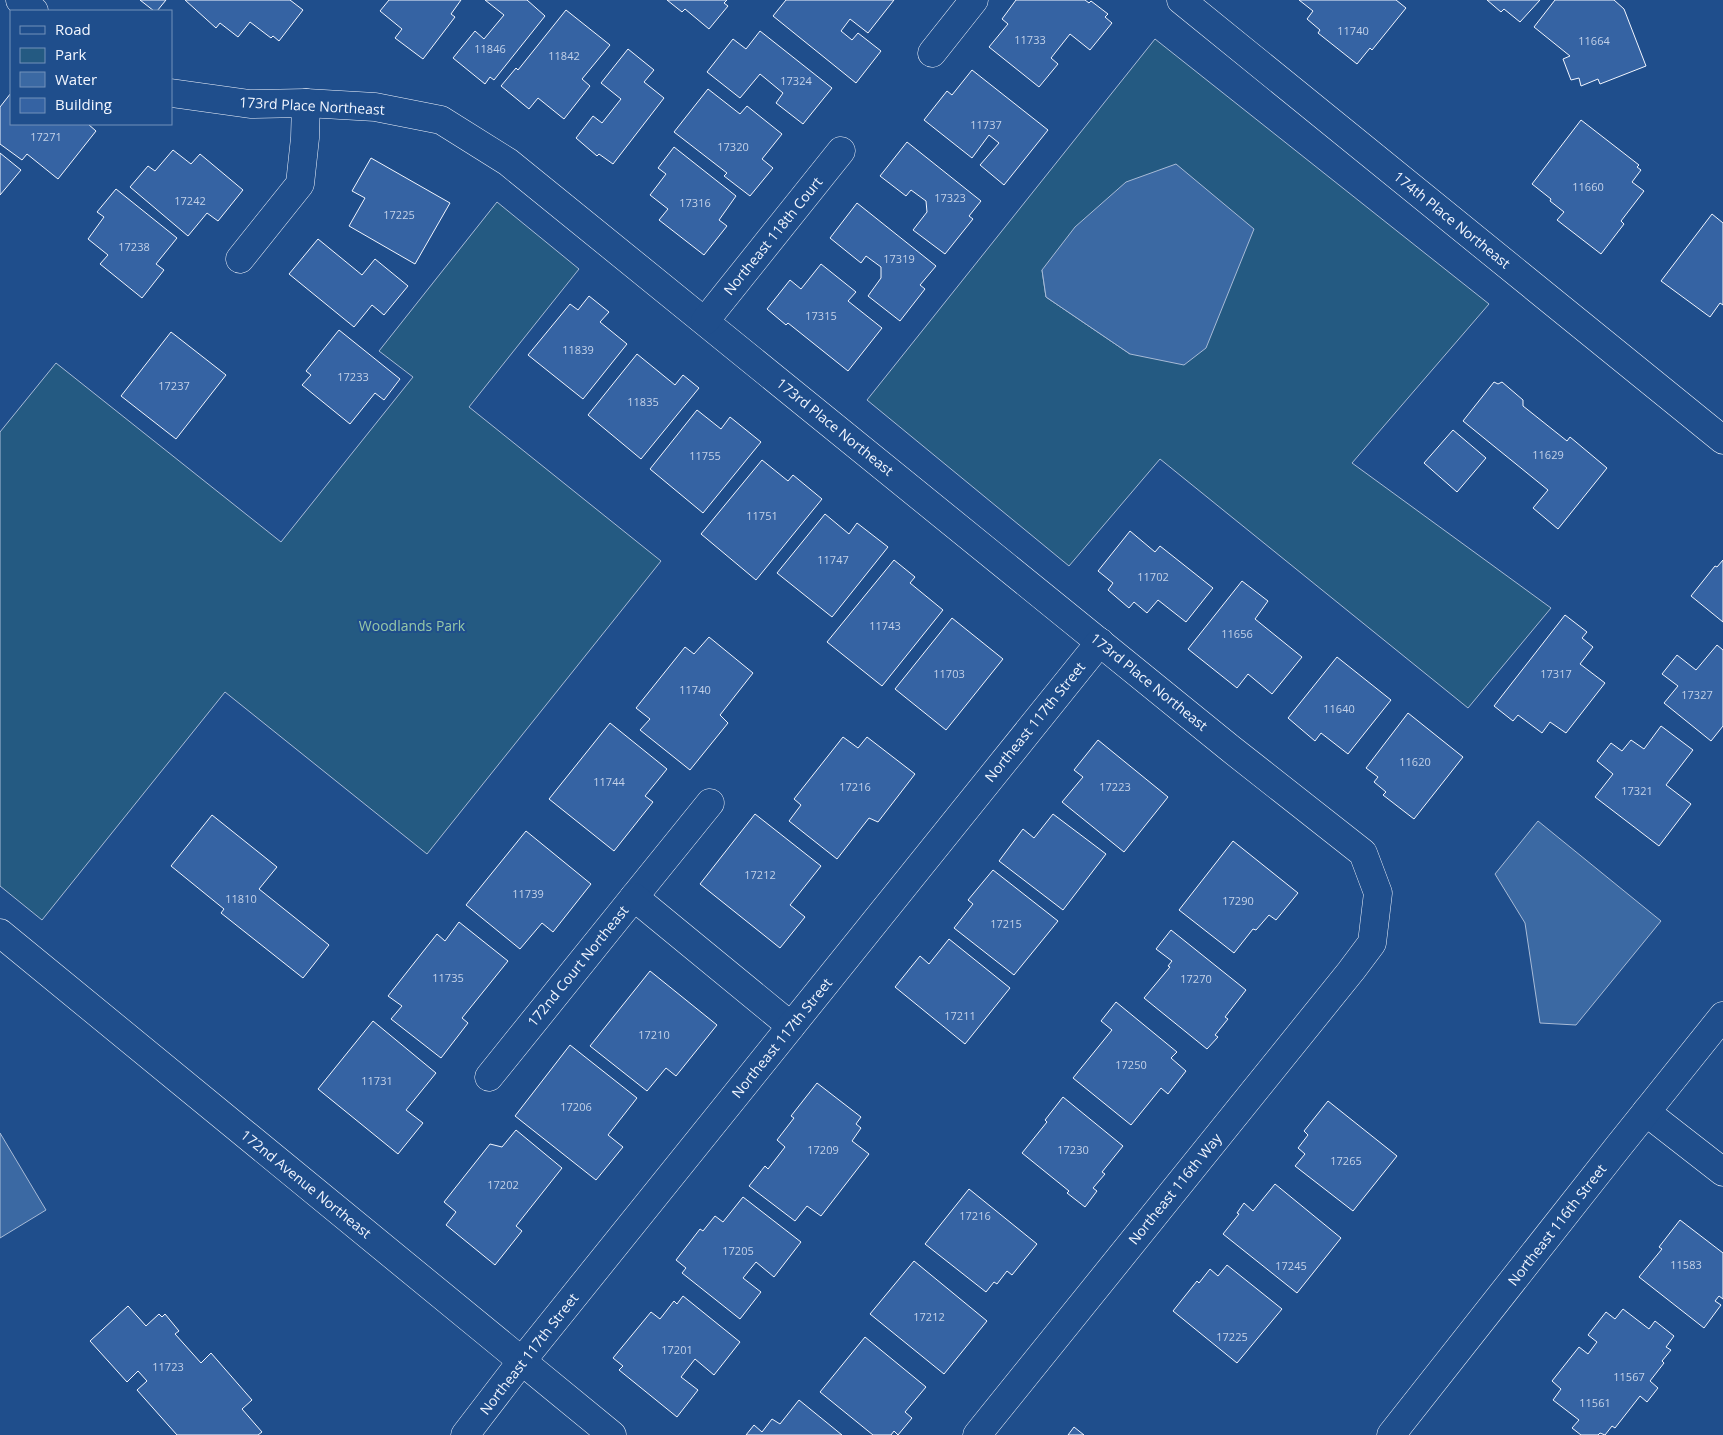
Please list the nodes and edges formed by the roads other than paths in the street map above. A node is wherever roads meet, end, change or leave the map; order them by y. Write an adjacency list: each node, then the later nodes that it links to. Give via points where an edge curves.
1 (20, 0): 4 (street)
2 (974, 0): 5 (street)
3 (1181, 0): 11 (street, 174th Place Northeast)
4 (33, 10)
5 (932, 53)
6 (172, 93): 7 (street, 173rd Place Northeast, via 250,104)
7 (306, 103): 9 (street, via 300,184); 10 (street, 173rd Place Northeast, via 375,107 442,120 508,162)
8 (841, 151): 10 (street, Northeast 118th Court)
9 (240, 259)
10 (705, 321): 12 (street, 173rd Place Northeast)
11 (1723, 440)
12 (1100, 642): 16 (street, 173rd Place Northeast, via 1364,853 1378,893); 18 (street, Northeast 117th Street)
13 (710, 803): 14 (street)
14 (634, 897): 18 (street, 172nd Court Northeast); 19 (street, 172nd Court Northeast)
15 (0, 933): 22 (street, 172nd Avenue Northeast)
16 (1372, 943): 25 (street, Northeast 116th Way)
17 (1723, 1016): 20 (street, Northeast 116th Street)
18 (791, 1026): 22 (street, Northeast 117th Street)
19 (489, 1077)
20 (1646, 1112): 21 (street); 26 (street, Northeast 116th Street)
21 (1723, 1172)
22 (521, 1362): 23 (street, Northeast 117th Street); 24 (street, 172nd Avenue Northeast)
23 (465, 1435)
24 (612, 1435)
25 (978, 1435)
26 (1391, 1435)

